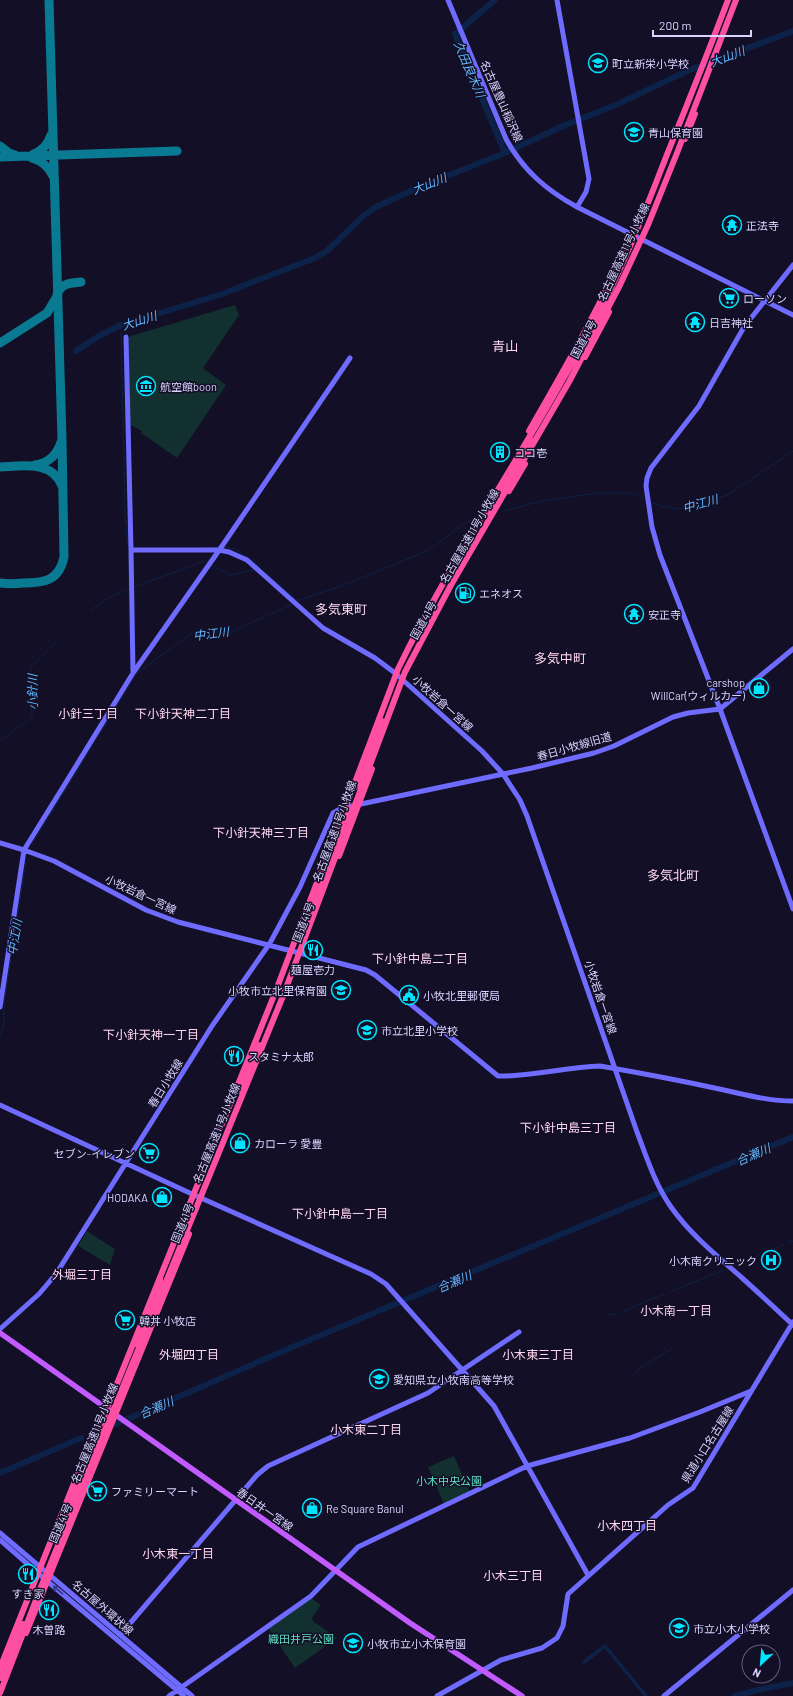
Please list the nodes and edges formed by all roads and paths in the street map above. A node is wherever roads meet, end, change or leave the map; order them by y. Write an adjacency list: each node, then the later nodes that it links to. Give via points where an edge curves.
1 (448, 0): 5 (street, 名古屋豊山稲沢線, via 517,158 551,192)
2 (557, 0): 5 (street, via 589,179 586,192)
3 (728, 0): 6 (highway, 国道41号, bridge); 24 (highway, 名古屋高速11号小牧線, bridge, via 617,276 582,344 409,647 389,690)
4 (738, 0): 7 (highway, 国道41号, bridge); 17 (highway, 名古屋高速11号小牧線, bridge, via 678,153 620,285 569,382)
5 (577, 207): 6 (street, 名古屋豊山稲沢線)
6 (632, 234): 7 (street, 名古屋豊山稲沢線); 14 (highway, 国道41号, via 582,339)
7 (644, 240): 9 (street, 名古屋豊山稲沢線); 11 (highway, 国道41号)
8 (793, 265): 9 (street)
9 (764, 301): 10 (street, 名古屋豊山稲沢線); 22 (street, via 737,337 699,406 651,468 646,481 652,527 660,555)
10 (793, 315)
11 (601, 327): 17 (highway, bridge, via 577,361 452,580); 21 (highway, 国道41号, via 564,396 428,630)
12 (126, 337): 16 (street)
13 (350, 358): 15 (street)
14 (475, 526): 20 (highway, 国道41号); 24 (highway, bridge, via 444,583 444,591 409,654 357,785)
15 (221, 548): 16 (street, 小牧岩倉一宮線); 19 (street); 20 (street, 小牧岩倉一宮線, via 247,560 323,628 375,658)
16 (131, 550): 19 (street)
17 (452, 585): 25 (highway, 名古屋高速11号小牧線, bridge, via 405,672)
18 (793, 649): 22 (street)
19 (132, 673): 28 (street)
20 (395, 673): 21 (street, 小牧岩倉一宮線); 26 (highway, 国道41号)
21 (404, 681): 23 (street, 小牧岩倉一宮線, via 482,751); 25 (highway, 国道41号)
22 (720, 709): 23 (street, 春日小牧線旧道, via 679,715 606,749); 29 (street)
23 (503, 774): 25 (street, 春日小牧線旧道); 34 (street, 小牧岩倉一宮線, via 527,816)
24 (353, 789): 41 (highway, 名古屋高速11号小牧線, bridge, via 275,993)
25 (356, 807): 26 (street); 32 (highway, 国道41号); 38 (highway, via 349,811 220,1147); 65 (highway, 名古屋高速11号小牧線, bridge, via 280,1003)
26 (342, 808): 30 (street, 春日小牧線, via 330,817 300,887); 31 (highway, 国道41号)
27 (0, 843): 28 (street, 小牧岩倉一宮線)
28 (24, 850): 30 (street, 小牧岩倉一宮線, via 54,861 130,902 166,918); 33 (street)
29 (793, 909)
30 (269, 946): 31 (street, 小牧岩倉一宮線); 37 (street, 春日小牧線, via 212,1026)
31 (289, 951): 32 (street, 小牧岩倉一宮線); 39 (highway, 国道41号)
32 (301, 954): 34 (street, 小牧岩倉一宮線, via 359,968 375,976 498,1076 583,1066); 38 (highway, 国道41号)
33 (0, 1007)
34 (615, 1068): 35 (street, 小牧岩倉一宮線, via 760,1099); 42 (street, 小牧岩倉一宮線, via 651,1172 670,1206 701,1241)
35 (793, 1101)
36 (0, 1105): 37 (street)
37 (126, 1163): 39 (street); 43 (street, 春日小牧線, via 56,1274 39,1294)
38 (216, 1166): 40 (highway, 国道41号)
39 (192, 1194): 40 (street); 48 (highway, 国道41号)
40 (203, 1198): 46 (street, via 371,1274 398,1296); 49 (highway, 国道41号)
41 (160, 1279): 53 (highway, bridge, via 160,1286 74,1496 60,1529); 63 (highway, 名古屋高速11号小牧線, bridge)
42 (793, 1324): 47 (street, 県道小口名古屋線)
43 (0, 1329)
44 (519, 1332): 46 (street)
45 (0, 1333): 48 (main road, 春日井一宮線)
46 (462, 1369): 50 (street, via 494,1406); 51 (street, via 428,1392 272,1463)
47 (751, 1391): 50 (street, via 630,1438); 57 (street, 県道小口名古屋線, via 693,1488 668,1505)
48 (105, 1407): 49 (main road, 春日井一宮線); 53 (highway, 国道41号)
49 (116, 1415): 51 (main road, 春日井一宮線); 58 (highway, 国道41号)
50 (527, 1466): 56 (street, via 358,1547); 57 (street)
51 (235, 1499): 56 (main road, 春日井一宮線); 60 (street)
52 (0, 1533): 55 (street, 名古屋外環状線)
53 (55, 1533): 55 (highway, 国道41号)
54 (0, 1540): 55 (street, 名古屋外環状線)
55 (39, 1570): 58 (street, 名古屋外環状線); 61 (highway, 国道41号)
56 (334, 1570): 62 (main road, 春日井一宮線); 64 (street, via 311,1596)
57 (588, 1575): 62 (street, 県道小口名古屋線, via 568,1594 563,1626 557,1638 542,1648 501,1660)
58 (48, 1578): 60 (street, 名古屋外環状線); 64 (street, 名古屋外環状線, one-way to 58); 66 (highway, 国道41号)
59 (793, 1590): 72 (street)
60 (120, 1635): 64 (street, 名古屋外環状線)
61 (0, 1668)
62 (482, 1670): 70 (street, 県道小口名古屋線); 71 (main road, 春日井一宮線)
63 (0, 1678)
64 (179, 1688): 67 (street); 68 (street, 名古屋外環状線); 69 (street, 名古屋外環状線)
65 (0, 1693)
66 (2, 1696)
67 (169, 1696)
68 (184, 1696)
69 (192, 1696)
70 (437, 1696)
71 (522, 1696)
72 (664, 1696)

